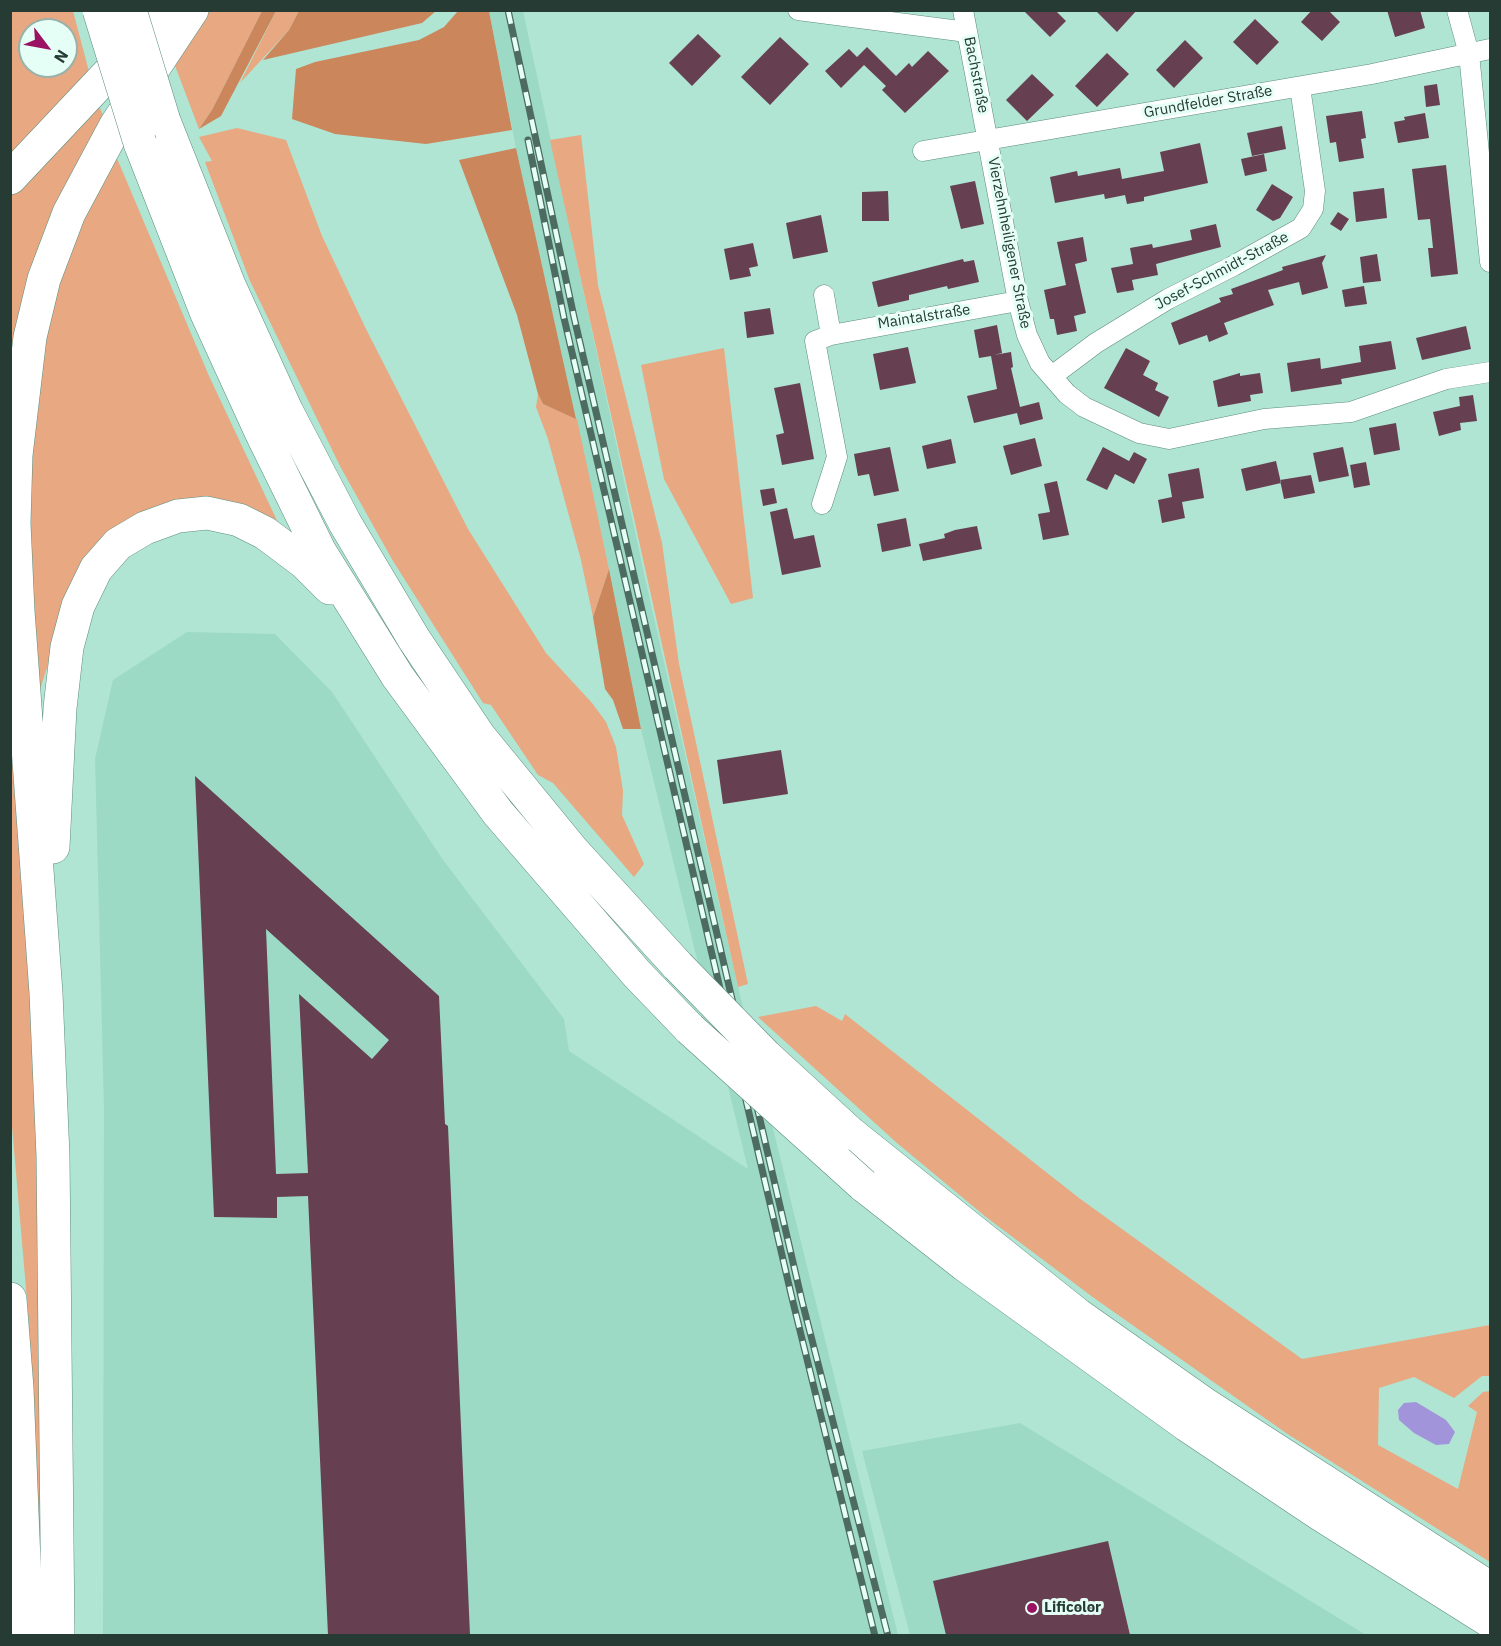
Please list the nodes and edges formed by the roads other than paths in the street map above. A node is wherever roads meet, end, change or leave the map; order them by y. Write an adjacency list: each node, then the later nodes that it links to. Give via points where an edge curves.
1 (99, 10): 22 (highway, bridge, via 140,143 207,314 320,552)
2 (130, 10): 26 (highway, bridge, via 164,121 225,274 287,412 345,523 408,630 479,736 573,851 766,1056 850,1134 1078,1315 1203,1402)
3 (160, 10): 14 (highway, via 139,41)
4 (192, 10): 23 (highway, via 90,169 44,279 30,337 16,455 14,523)
5 (798, 10): 8 (street)
6 (963, 10): 8 (street, Bachstraße)
7 (1456, 10): 10 (street)
8 (967, 32): 12 (street, Bachstraße)
9 (1491, 49): 10 (street, Grundfelder Straße)
10 (1469, 54): 11 (street, Grundfelder Straße); 15 (street)
11 (1299, 87): 12 (street, Grundfelder Straße); 20 (street, Josef-Schmidt-Straße, via 1315,191 1313,209 1300,228 1168,299 1096,343)
12 (989, 140): 13 (street, Grundfelder Straße); 17 (street, Vierzehnheiligener Straße)
13 (924, 151)
14 (10, 178)
15 (1491, 262)
16 (824, 294): 18 (street)
17 (1018, 301): 18 (street, Maintalstraße); 20 (street, Vierzehnheiligener Straße, via 1027,335 1040,363)
18 (831, 334): 21 (street, via 815,341 837,458)
19 (1491, 372): 20 (street, Vierzehnheiligener Straße, via 1446,378 1351,412 1263,419 1169,439 1139,433 1084,407)
20 (1052, 376)
21 (822, 504)
22 (368, 628): 23 (highway, via 305,563 265,533 239,520 207,513 178,516 145,528 118,544 96,570 78,606 67,647 60,708); 27 (highway, bridge, via 398,677 498,813 629,966 690,1029 863,1185 964,1265 1177,1418)
23 (46, 993): 29 (highway)
24 (10, 1299): 28 (highway)
25 (10, 1538): 28 (highway)
26 (1491, 1588)
27 (1491, 1621)
28 (26, 1635)
29 (58, 1635)

